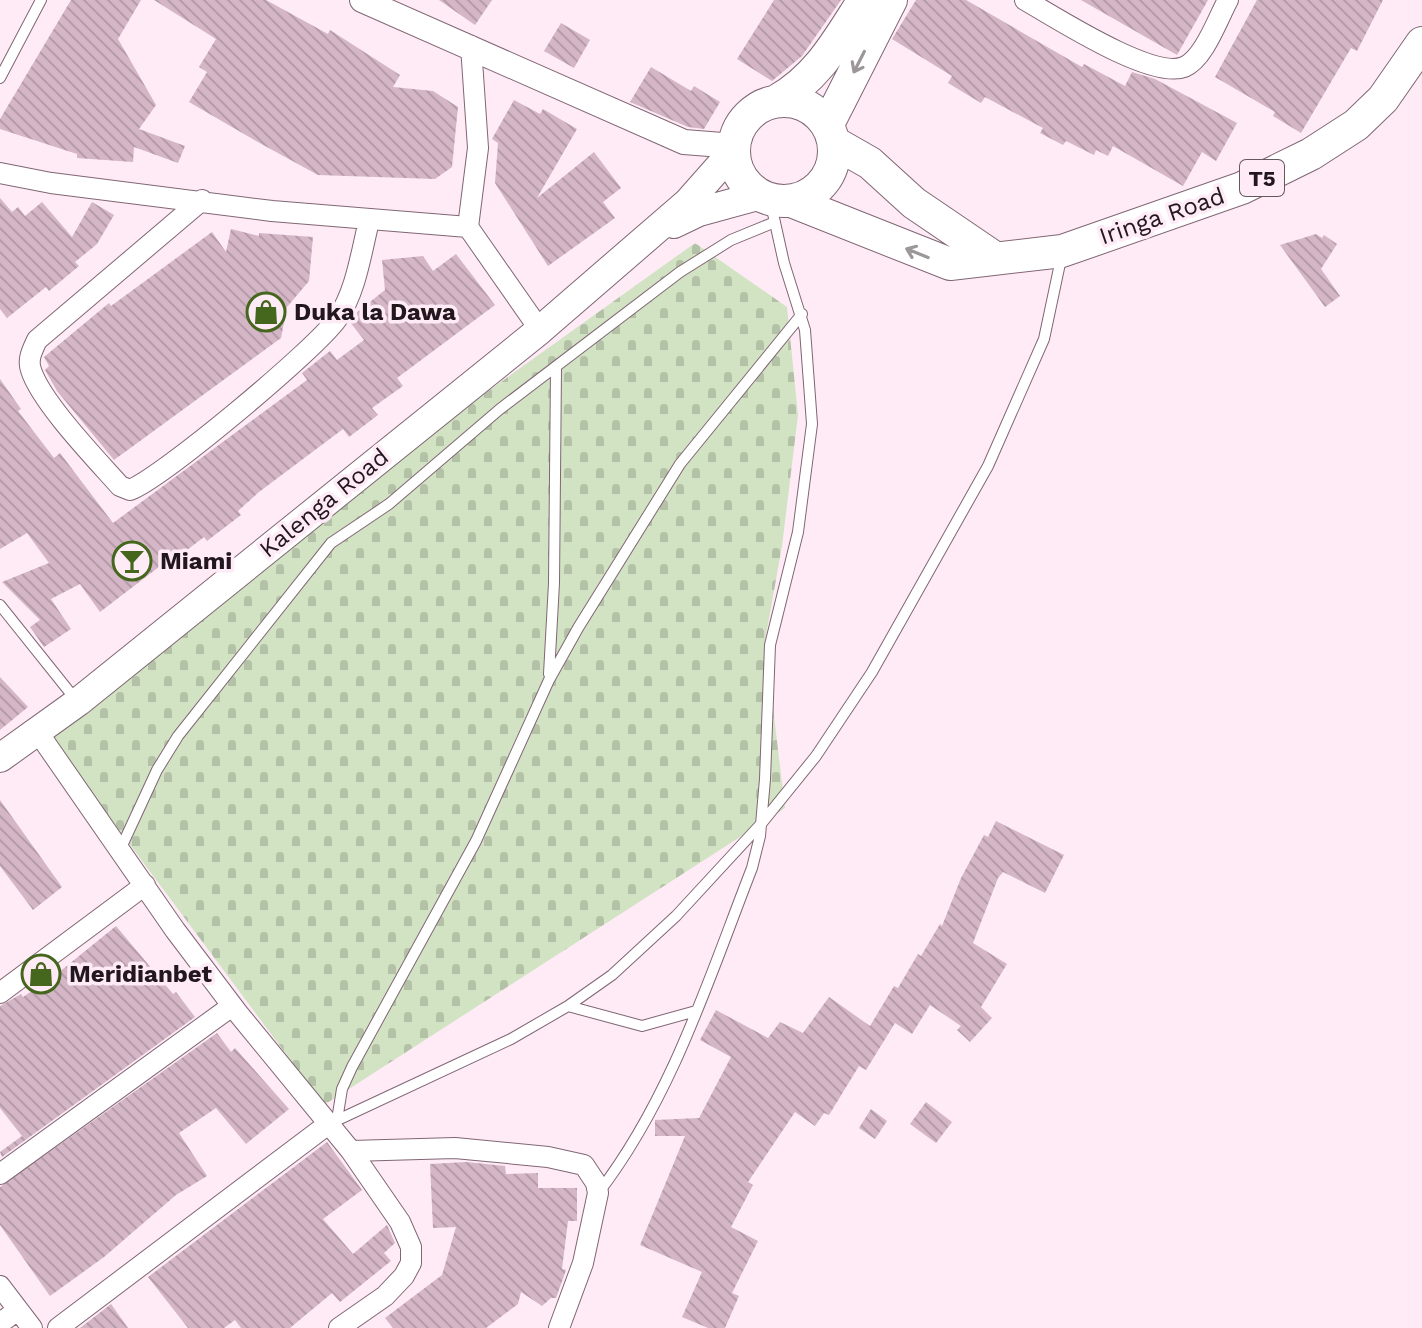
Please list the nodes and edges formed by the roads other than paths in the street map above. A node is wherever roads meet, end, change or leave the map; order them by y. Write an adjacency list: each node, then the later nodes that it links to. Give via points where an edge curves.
1 (41, 0): 10 (lane)
2 (362, 0): 9 (street)
3 (864, 0): 11 (highway, via 815,72)
4 (891, 0): 12 (highway, one-way to 12)
5 (1025, 0): 7 (street)
6 (1228, 0): 7 (street, via 1199,53 1185,67 1163,69 1119,51)
7 (1056, 8)
8 (1422, 43): 20 (highway, Iringa Road / T5, via 1383,99 1356,125 1311,154 1242,188)
9 (471, 46): 13 (street, via 684,142); 18 (street, via 478,148)
10 (0, 78)
11 (778, 100): 12 (highway, via 805,105); 13 (highway, via 759,106 744,119)
12 (832, 133): 16 (highway, via 834,163 825,181 810,195); 21 (highway, via 914,203)
13 (735, 148): 16 (highway, via 740,175); 19 (main road, Kalenga Road, via 688,202)
14 (0, 173): 15 (street)
15 (202, 200): 17 (street); 17 (street, via 37,340 31,353 30,369 55,408 120,486 130,490 262,388 338,318)
16 (774, 205): 19 (main road, Kalenga Road, via 699,212); 21 (highway, T5, one-way to 16, via 950,264); 22 (lane, via 784,263); 24 (lane)
17 (369, 221): 18 (street)
18 (468, 227): 23 (street)
19 (641, 240): 23 (main road, Kalenga Road)
20 (1062, 251): 21 (highway, Iringa Road / T5); 30 (lane, via 1044,339 988,466 872,672 816,756)
21 (992, 256)
22 (802, 314): 26 (lane, via 680,464); 30 (lane, via 809,358 811,448 798,532 770,645)
23 (540, 330): 27 (main road, Kalenga Road)
24 (556, 368): 26 (lane); 31 (lane, via 316,559 178,736)
25 (0, 605): 27 (lane)
26 (549, 680): 37 (lane, via 476,841 352,1067)
27 (78, 702): 28 (main road, Kalenga Road)
28 (37, 731): 29 (main road, Kalenga Road); 31 (street)
29 (0, 758)
30 (761, 824): 35 (lane, via 676,916 612,975); 36 (lane, via 752,868)
31 (120, 850): 32 (street)
32 (145, 885): 33 (street); 34 (street)
33 (0, 993)
34 (232, 1006): 37 (street); 39 (street)
35 (568, 1006): 36 (lane, via 642,1026); 37 (lane, via 511,1039)
36 (696, 1011): 40 (lane, via 639,1130)
37 (332, 1123): 38 (street); 45 (street)
38 (351, 1151): 40 (street, via 455,1148 567,1160 590,1170); 46 (street, via 400,1222 411,1247 411,1263 385,1296)
39 (0, 1174)
40 (598, 1193): 47 (street, via 583,1263)
41 (0, 1286): 42 (street)
42 (18, 1310): 43 (street); 44 (street)
43 (0, 1323)
44 (32, 1328)
45 (58, 1328)
46 (339, 1328)
47 (559, 1328)

